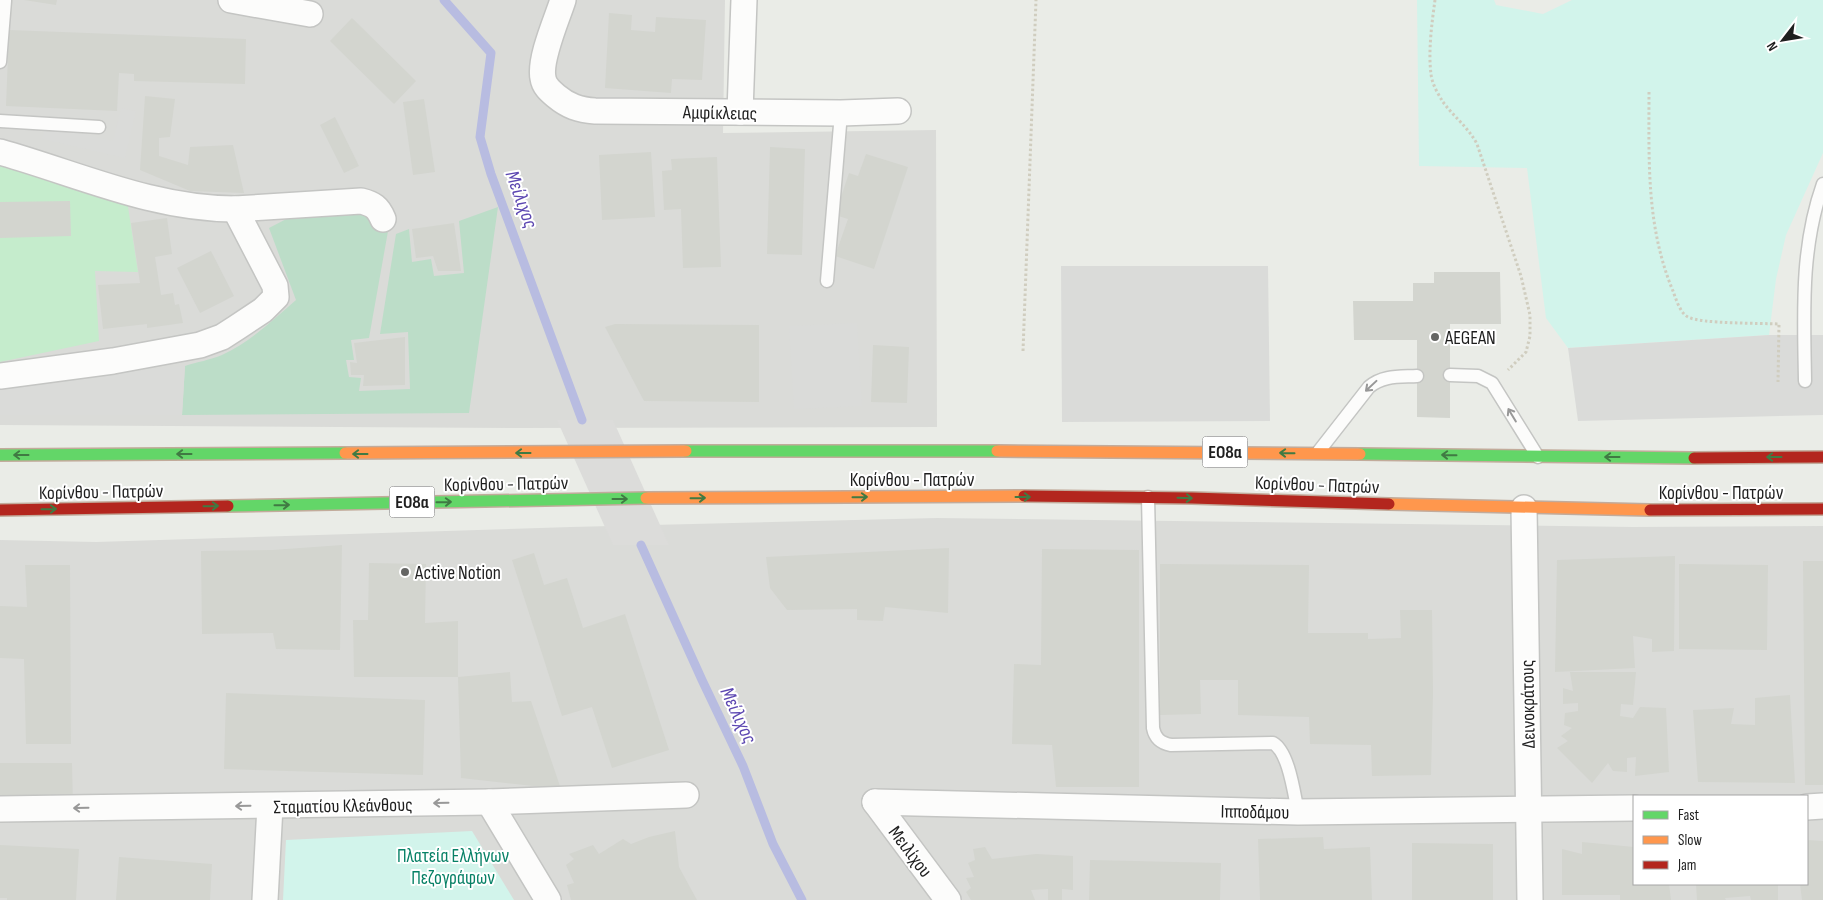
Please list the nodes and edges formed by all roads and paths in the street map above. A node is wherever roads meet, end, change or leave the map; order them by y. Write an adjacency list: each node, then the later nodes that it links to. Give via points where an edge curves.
1 (230, 0): 7 (street)
2 (563, 0): 11 (street, Αμφίκλειας, via 542,70 549,90 564,102 582,110)
3 (744, 0): 11 (street)
4 (1036, 0): 20 (path)
5 (1435, 0): 26 (path, via 1431,40 1433,82 1444,102 1477,144 1521,276 1530,315 1526,352)
6 (5, 1): 8 (lane)
7 (310, 14)
8 (0, 62)
9 (1649, 92): 25 (path, via 1651,200 1655,235 1674,294 1687,317 1779,324)
10 (898, 111): 12 (street, Αμφίκλειας)
11 (740, 112): 12 (street, Αμφίκλειας)
12 (841, 113): 19 (lane)
13 (0, 121): 14 (lane)
14 (99, 127)
15 (0, 152): 17 (street, via 165,202)
16 (1823, 184): 24 (lane, via 1807,249)
17 (235, 209): 18 (street, via 361,201 373,204); 22 (street, via 275,286 276,298 263,310 222,337 200,345)
18 (383, 219)
19 (827, 281)
20 (1023, 351)
21 (1450, 375): 26 (lane, via 1478,376)
22 (0, 376)
23 (1417, 376): 28 (lane, one-way to 28, via 1390,377 1375,382)
24 (1805, 381)
25 (1778, 382)
26 (1492, 384): 31 (lane, one-way to 26)
27 (1823, 446): 32 (lane)
28 (1318, 453): 29 (highway, Κορίνθου - Πατρών / ΕΟ8α, one-way to 29, via 890,450); 31 (highway, Κορίνθου - Πατρών / ΕΟ8α, one-way to 28)
29 (0, 455)
30 (1823, 456): 32 (highway, Κορίνθου - Πατρών / ΕΟ8α)
31 (1538, 457): 32 (highway, Κορίνθου - Πατρών / ΕΟ8α, one-way to 31)
32 (1802, 457)
33 (1148, 497): 34 (highway, Κορίνθου - Πατρών / ΕΟ8α, one-way to 34); 36 (highway, Κορίνθου - Πατρών / ΕΟ8α, one-way to 33, via 592,499); 46 (lane, via 1154,734 1170,744 1273,743 1284,755)
34 (1524, 508): 35 (highway, Κορίνθου - Πατρών / ΕΟ8α); 45 (street, Δεινοκράτους)
35 (1823, 509)
36 (0, 510)
37 (686, 795): 38 (street, Σταματίου Κλεάνθους)
38 (489, 802): 40 (street, Σταματίου Κλεάνθους, one-way to 40); 48 (street)
39 (875, 802): 46 (street, Ιπποδάμου); 49 (street, Μειλίχου)
40 (270, 806): 44 (street, Σταματίου Κλεάνθους, one-way to 44); 47 (street)
41 (1823, 806): 42 (street)
42 (1808, 807)
43 (1633, 808): 45 (street, Ιπποδάμου)
44 (0, 809)
45 (1528, 810): 46 (street, Ιπποδάμου); 50 (street, Δεινοκράτους)
46 (1298, 812)
47 (265, 900)
48 (548, 900)
49 (948, 900)
50 (1530, 900)

